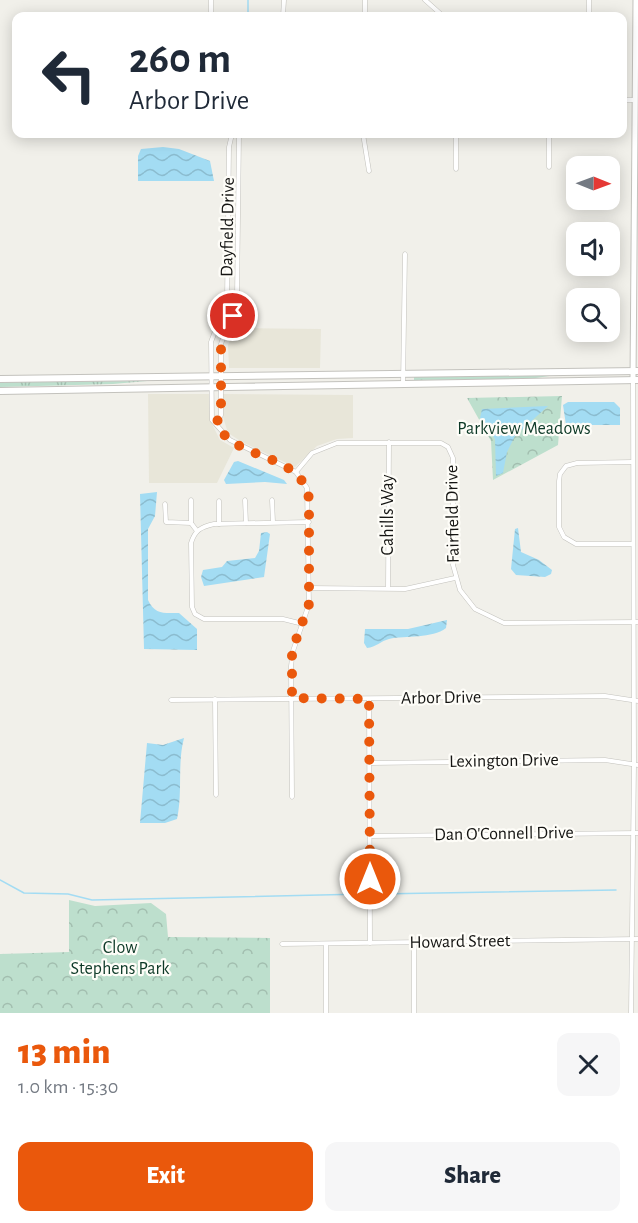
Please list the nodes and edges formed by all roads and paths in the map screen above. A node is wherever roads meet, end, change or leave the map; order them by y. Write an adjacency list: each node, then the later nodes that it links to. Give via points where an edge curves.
1 (425, 0): 3 (street)
2 (636, 0): 5 (street)
3 (438, 12)
4 (627, 100): 5 (street)
5 (635, 100): 12 (street)
6 (231, 138): 15 (street, Dayfield Drive)
7 (239, 138): 16 (street, Dayfield Drive)
8 (364, 138): 14 (street)
9 (456, 138): 13 (street)
10 (549, 138): 11 (street)
11 (549, 167)
12 (636, 168): 20 (street)
13 (456, 169)
14 (369, 171)
15 (228, 187): 16 (street); 18 (street, Dayfield Drive)
16 (239, 188): 19 (street, Dayfield Drive)
17 (405, 254): 21 (street)
18 (228, 255): 19 (street); 22 (street, Dayfield Drive, via 226,300 211,342)
19 (238, 256): 23 (street, Dayfield Drive, via 237,298 221,344)
20 (636, 371): 21 (main road); 25 (street)
21 (403, 374): 23 (main road); 26 (street)
22 (210, 377): 23 (main road); 24 (main road); 27 (street, Dayfield Drive)
23 (221, 377): 28 (street, Dayfield Drive)
24 (0, 379)
25 (636, 380): 26 (main road); 32 (street)
26 (403, 384): 28 (main road)
27 (210, 386): 28 (main road); 29 (main road); 30 (street, Dayfield Drive, via 212,420)
28 (221, 386): 30 (street, Dayfield Drive, via 221,415)
29 (0, 391)
30 (216, 423): 33 (street, via 230,440)
31 (388, 442): 33 (street, Fairfield Drive, via 337,443 312,453); 46 (street, Fairfield Drive, via 437,442 450,450 454,462); 48 (street, Cahills Way)
32 (632, 462): 45 (street); 45 (street, via 566,466 560,478 559,515 561,533 570,542)
33 (296, 472): 40 (street, via 307,488)
34 (191, 500): 41 (street)
35 (245, 500): 43 (street)
36 (272, 500): 39 (street)
37 (219, 501): 42 (street)
38 (165, 504): 41 (street, via 166,522)
39 (273, 522): 40 (street); 43 (street)
40 (309, 522): 47 (street)
41 (191, 523): 44 (street)
42 (219, 524): 43 (street); 44 (street, via 202,526)
43 (246, 524)
44 (197, 531): 50 (street, via 191,543 195,614 204,619 284,619)
45 (633, 544): 49 (street)
46 (455, 578): 48 (street, via 421,587); 49 (street, Fairfield Drive, via 471,604 489,618 504,623)
47 (309, 588): 48 (street); 50 (street)
48 (388, 588)
49 (636, 622): 55 (street)
50 (303, 624): 51 (street, via 292,651)
51 (292, 698): 52 (street, Arbor Drive); 53 (street, Arbor Drive); 59 (street)
52 (215, 699): 54 (street, Arbor Drive); 58 (street)
53 (369, 699): 55 (street, Arbor Drive, via 605,696); 56 (street)
54 (171, 700)
55 (636, 701): 57 (street)
56 (370, 763): 57 (street, Lexington Drive, via 605,760); 61 (street)
57 (636, 764): 60 (street)
58 (216, 795)
59 (292, 797)
60 (635, 832): 61 (street, Dan O'Connell Drive); 62 (street)
61 (370, 836): 64 (street)
62 (632, 939): 63 (street, Howard Street); 65 (street, Howard Street); 70 (street)
63 (638, 939)
64 (370, 943): 65 (street, Howard Street); 67 (street, Howard Street)
65 (414, 943): 69 (street)
66 (282, 944): 67 (street, Howard Street)
67 (326, 944): 68 (street)
68 (326, 1013)
69 (414, 1013)
70 (631, 1013)

